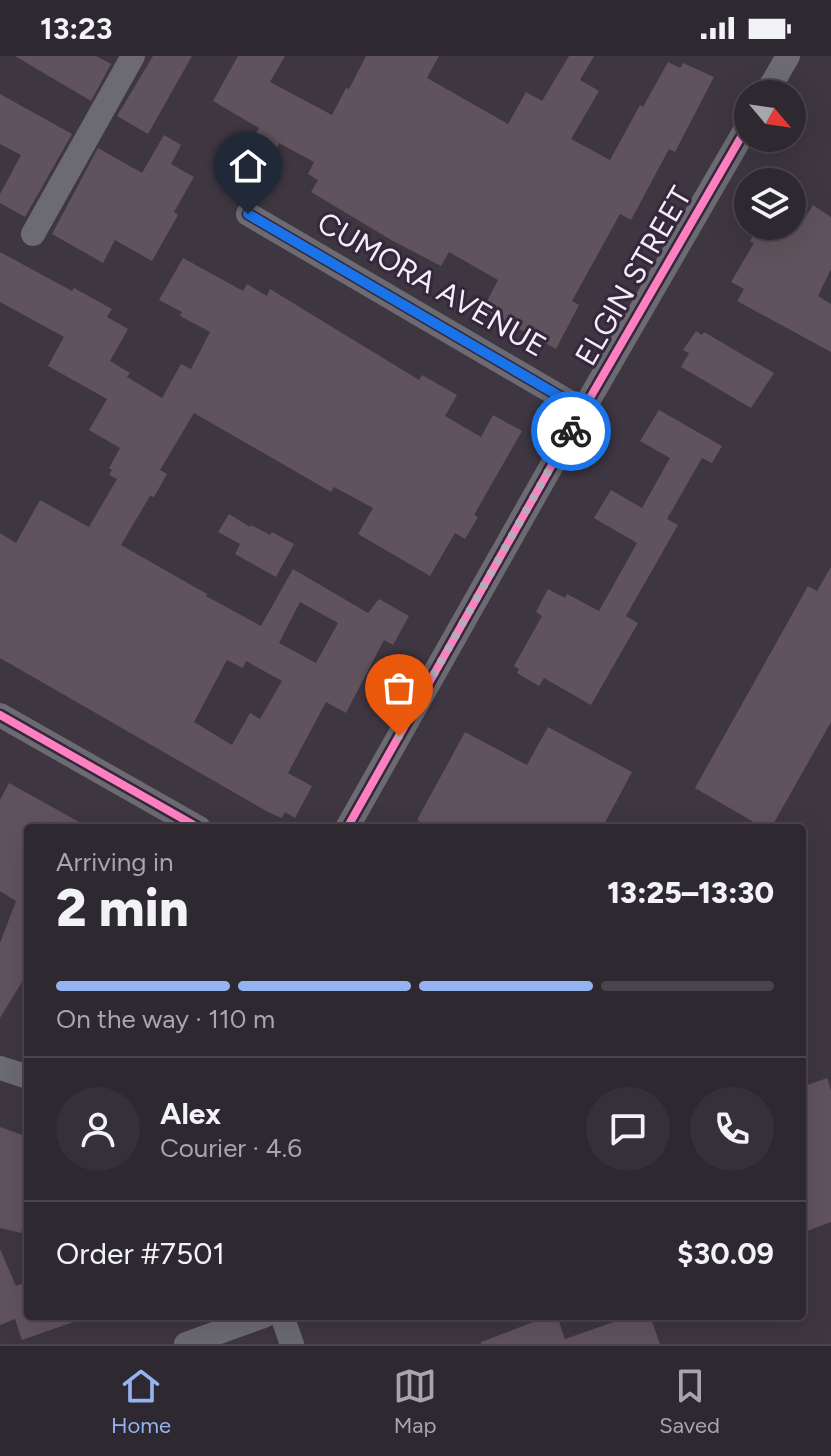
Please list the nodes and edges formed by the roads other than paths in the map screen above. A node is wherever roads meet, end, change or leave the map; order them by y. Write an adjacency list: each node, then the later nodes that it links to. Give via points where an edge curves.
1 (133, 56): 6 (street)
2 (788, 56): 3 (street)
3 (774, 80)
4 (734, 149): 7 (street, ELGIN STREET)
5 (248, 214): 7 (street, CUMORA AVENUE)
6 (33, 234)
7 (583, 410): 10 (street, ELGIN STREET)
8 (0, 715): 9 (street)
9 (192, 824)
10 (349, 824)
11 (0, 1068): 12 (street)
12 (24, 1076)
13 (253, 1320): 15 (street)
14 (283, 1320): 16 (street)
15 (186, 1344)
16 (292, 1344)

